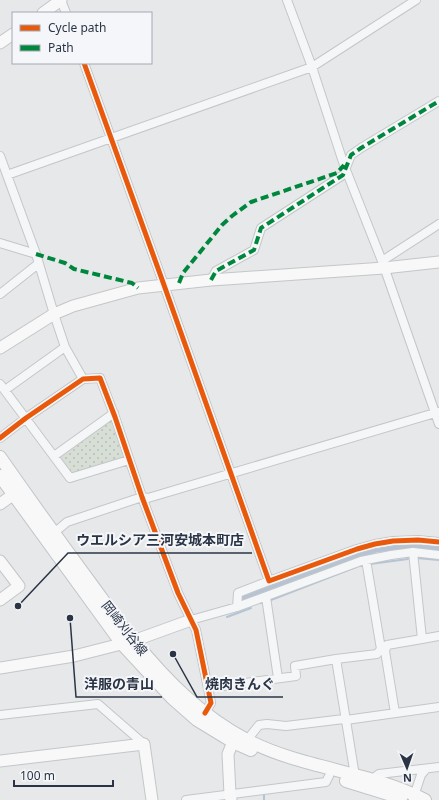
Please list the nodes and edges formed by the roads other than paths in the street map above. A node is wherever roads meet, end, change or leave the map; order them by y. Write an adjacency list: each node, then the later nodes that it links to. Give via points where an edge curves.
1 (61, 0): 4 (street); 5 (street)
2 (287, 0): 9 (street)
3 (416, 0): 9 (street)
4 (44, 12)
5 (66, 12)
6 (12, 35): 7 (street)
7 (0, 43)
8 (84, 64): 11 (street)
9 (312, 67): 11 (street); 13 (street)
10 (439, 101): 13 (street, via 361,148 351,156)
11 (111, 138): 14 (street); 22 (street)
12 (0, 156): 14 (street)
13 (346, 168): 20 (street); 21 (street, via 343,175 261,228 254,250 216,271)
14 (7, 175): 17 (street)
15 (439, 224): 20 (street)
16 (0, 243): 17 (street)
17 (36, 254): 19 (street)
18 (439, 262): 20 (street)
19 (38, 264): 23 (street); 24 (street)
20 (383, 265): 21 (street); 29 (street)
21 (211, 280): 22 (street)
22 (164, 285): 24 (street, via 138,288 92,300); 37 (street)
23 (0, 294)
24 (54, 314): 25 (street); 26 (street)
25 (65, 347): 27 (street); 28 (street)
26 (0, 348)
27 (83, 378): 30 (street, via 100,378); 31 (street)
28 (2, 387): 31 (street)
29 (437, 412): 32 (street); 37 (street)
30 (114, 413): 34 (street); 36 (street)
31 (26, 418): 33 (street); 34 (street)
32 (439, 424)
33 (0, 438)
34 (54, 456): 36 (street, via 70,478)
35 (0, 457): 42 (main road, 岡崎刈谷線)
36 (129, 460): 40 (street)
37 (230, 474): 40 (street, via 148,498); 49 (street)
38 (0, 476): 39 (main road, 岡崎刈谷線)
39 (14, 494): 41 (street); 56 (main road, 岡崎刈谷線)
40 (142, 497): 42 (street, via 67,522); 53 (street, via 178,594)
41 (0, 504)
42 (54, 533): 56 (main road, 岡崎刈谷線)
43 (439, 542): 44 (street, via 394,541)
44 (357, 549): 48 (street); 49 (street)
45 (413, 552): 46 (street); 48 (street); 55 (street)
46 (439, 555)
47 (0, 561): 51 (street, via 19,586)
48 (363, 561): 50 (street); 57 (street)
49 (269, 581): 52 (street, via 238,594)
50 (266, 596): 52 (street); 60 (street)
51 (0, 600)
52 (237, 607): 53 (street)
53 (191, 620): 56 (street); 61 (street, via 196,630)
54 (439, 636): 55 (street)
55 (422, 639): 57 (street, via 387,645)
56 (128, 642): 59 (street, via 74,656); 63 (main road, 岡崎刈谷線); 68 (main road, 岡崎刈谷線, via 172,698 197,720)
57 (383, 650): 58 (street, via 377,654); 64 (street)
58 (336, 659): 60 (street, via 295,666 296,676); 66 (street)
59 (0, 668)
60 (278, 678): 61 (street)
61 (208, 688): 63 (street, via 211,703)
62 (439, 707): 64 (street)
63 (205, 713): 67 (main road, 岡崎刈谷線)
64 (395, 713): 66 (street)
65 (0, 716): 69 (street, via 98,704)
66 (346, 720): 67 (street, via 286,726 259,725); 74 (street)
67 (247, 740): 74 (main road, 岡崎刈谷線, via 285,756)
68 (233, 742): 73 (main road, 岡崎刈谷線, via 275,760); 76 (street, via 228,754)
69 (144, 744): 70 (street); 78 (street)
70 (0, 761)
71 (439, 767): 72 (street)
72 (426, 769): 75 (street, via 379,774); 77 (street)
73 (329, 776): 76 (street, via 326,782); 77 (main road, 岡崎刈谷線)
74 (355, 776): 75 (main road, 岡崎刈谷線)
75 (371, 780): 77 (main road, 岡崎刈谷線)
76 (230, 797): 79 (street)
77 (411, 798): 80 (main road, 岡崎刈谷線)
78 (152, 800)
79 (186, 800)
80 (425, 800)

